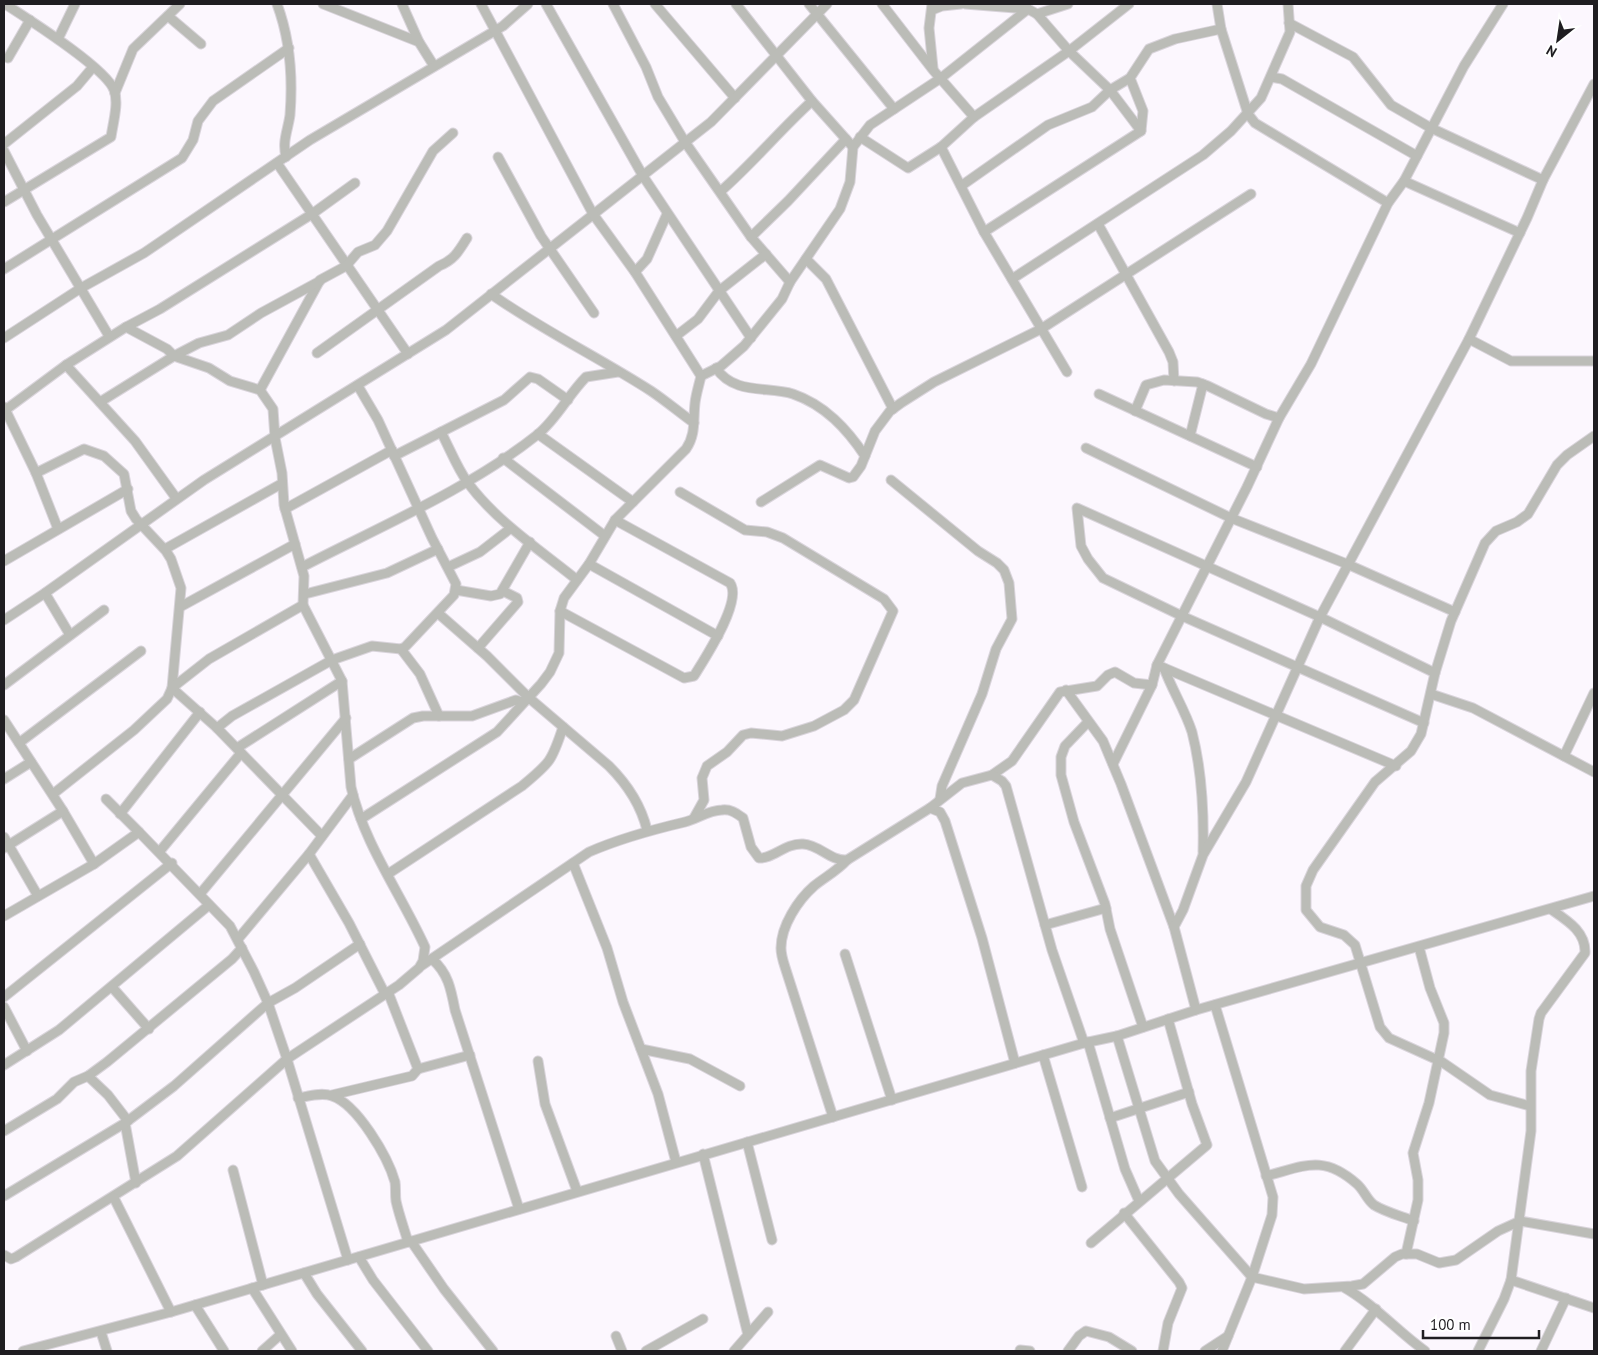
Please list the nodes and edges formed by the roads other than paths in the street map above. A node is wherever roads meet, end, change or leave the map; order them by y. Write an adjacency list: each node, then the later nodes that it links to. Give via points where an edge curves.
1 (5, 4): 28 (street)
2 (75, 4): 32 (street)
3 (180, 4): 27 (street)
4 (277, 4): 35 (street)
5 (322, 4): 33 (street)
6 (402, 4): 33 (street)
7 (481, 4): 31 (street)
8 (528, 4): 31 (street)
9 (546, 4): 67 (street)
10 (613, 4): 58 (street, via 658,97)
11 (655, 4): 48 (street)
12 (736, 4): 37 (street)
13 (809, 4): 25 (street)
14 (827, 4): 25 (street)
15 (882, 4): 41 (street)
16 (961, 4): 23 (street)
17 (965, 4): 24 (street)
18 (1068, 4): 26 (street)
19 (1129, 4): 36 (street)
20 (1217, 4): 30 (street)
21 (1288, 4): 29 (street)
22 (1503, 4): 53 (street, via 1464,66)
23 (932, 7): 41 (street, via 929,35)
24 (1028, 9): 26 (street); 43 (street)
25 (818, 14): 37 (street); 50 (street)
26 (1038, 14): 36 (street)
27 (168, 16): 34 (street); 47 (street, via 133,49)
28 (30, 20): 32 (street); 38 (street)
29 (1289, 23): 42 (street, via 1290,32); 53 (street, via 1353,57 1392,105)
30 (1221, 29): 44 (street, via 1175,38 1149,49); 51 (street)
31 (496, 30): 39 (street); 78 (street)
32 (58, 39): 40 (street)
33 (419, 42): 39 (street)
34 (201, 44)
35 (289, 48): 64 (street, via 290,114 284,140); 85 (street, via 213,101 198,121 193,140 182,158)
36 (1069, 50): 46 (street); 52 (street)
37 (777, 54): 48 (street); 49 (street)
38 (8, 58)
39 (434, 66): 64 (street)
40 (93, 67): 47 (street, via 110,82); 59 (street, via 77,86)
41 (933, 70): 43 (street)
42 (1271, 77): 51 (street, via 1261,98); 63 (street, via 1282,80)
43 (941, 78): 50 (street); 52 (street)
44 (1130, 78): 46 (street); 54 (street, via 1143,111)
45 (1593, 89): 68 (street)
46 (1110, 90): 54 (street); 71 (street, via 1092,107 1048,125)
47 (115, 93): 72 (street, via 111,137)
48 (734, 98): 58 (street)
49 (812, 101): 57 (street); 73 (street)
50 (894, 109): 56 (street, via 870,125)
51 (1248, 114): 76 (street, via 1263,128); 80 (street, via 1202,155)
52 (974, 117): 61 (street)
53 (1431, 128): 63 (street); 68 (street)
54 (1141, 131): 81 (street)
55 (453, 133): 89 (street, via 433,151 387,231 375,245 358,252)
56 (860, 137): 60 (street); 61 (street, via 908,168)
57 (846, 139): 60 (street); 83 (street)
58 (685, 142): 67 (street); 73 (street)
59 (4, 144)
60 (853, 147): 88 (street, via 848,193)
61 (941, 147): 71 (street)
62 (4, 150): 72 (street)
63 (1416, 156): 69 (street)
64 (286, 157): 66 (street)
65 (498, 157): 86 (street)
66 (277, 163): 77 (street); 96 (street, via 144,253)
67 (643, 176): 78 (street); 79 (street)
68 (1543, 180): 82 (street)
69 (1404, 181): 76 (street); 82 (street)
70 (355, 183): 77 (street)
71 (961, 186): 81 (street)
72 (23, 191): 75 (street); 85 (street)
73 (721, 191): 83 (street)
74 (1251, 194): 92 (street)
75 (4, 202)
76 (1388, 203): 127 (street, via 1310,364)
77 (312, 214): 89 (street); 101 (street, via 160,309)
78 (593, 214): 86 (street); 91 (street)
79 (667, 214): 91 (street, via 647,259); 97 (street)
80 (1098, 224): 92 (street); 93 (street)
81 (984, 232): 93 (street)
82 (1520, 233): 107 (street)
83 (751, 237): 87 (street)
84 (467, 238): 99 (street, via 458,255 448,263)
85 (53, 240): 90 (street); 96 (street)
86 (549, 248): 98 (street); 100 (street)
87 (766, 254): 95 (street); 97 (street)
88 (806, 259): 95 (street); 125 (street, via 826,278)
89 (346, 266): 94 (street); 99 (street)
90 (4, 269)
91 (635, 272): 104 (street)
92 (1126, 275): 102 (street); 117 (street, via 1169,352)
93 (1012, 279): 102 (street)
94 (320, 280): 110 (street, via 228,335); 120 (street)
95 (790, 282): 106 (street, via 782,299)
96 (81, 288): 103 (street); 105 (street)
97 (718, 291): 104 (street, via 698,319); 106 (street)
98 (490, 294): 109 (street, via 446,330); 114 (street, via 529,321)
99 (378, 309): 108 (street); 109 (street)
100 (594, 313)
101 (126, 326): 103 (street); 110 (street)
102 (1041, 328): 115 (street); 125 (street, via 934,382)
103 (109, 336): 112 (street)
104 (676, 336): 116 (street)
105 (4, 338)
106 (751, 338): 113 (street)
107 (1469, 339): 111 (street, via 1510,361); 162 (street)
108 (317, 353)
109 (408, 354): 119 (street)
110 (174, 356): 120 (street, via 198,363 230,381); 123 (street)
111 (1594, 361)
112 (66, 365): 123 (street); 124 (street)
113 (716, 368): 116 (street); 136 (street, via 726,379 748,389 799,396 844,426)
114 (618, 372): 122 (street, via 586,378); 128 (street)
115 (1067, 372)
116 (701, 376): 128 (street)
117 (1174, 381): 118 (street); 126 (street, via 1146,385)
118 (1204, 384): 127 (street); 131 (street)
119 (358, 386): 133 (street); 135 (street)
120 (260, 390): 133 (street, via 273,409)
121 (1099, 394): 126 (street)
122 (568, 400): 129 (street, via 530,377 504,400); 130 (street)
123 (100, 402): 145 (street, via 135,441)
124 (5, 409): 139 (street)
125 (893, 409): 136 (street, via 875,430)
126 (1135, 410): 131 (street)
127 (1279, 418): 138 (street)
128 (694, 423): 146 (street, via 686,449)
129 (441, 432): 135 (street); 141 (street)
130 (538, 434): 137 (street); 146 (street)
131 (1190, 436): 138 (street)
132 (1594, 436): 175 (street, via 1557,465 1528,514 1496,531 1485,543)
133 (275, 438): 142 (street); 145 (street)
134 (1086, 448): 150 (street)
135 (393, 453): 148 (street); 149 (street)
136 (865, 456): 147 (street, via 853,477 820,465)
137 (502, 458): 141 (street); 155 (street)
138 (1257, 467): 150 (street)
139 (36, 473): 143 (street, via 84,449 95,451 114,464 124,474); 154 (street)
140 (892, 480): 219 (street, via 1004,570 1009,583 1012,618 996,648 982,694 942,786)
141 (467, 482): 148 (street); 153 (street)
142 (281, 484): 149 (street); 158 (street)
143 (128, 489): 152 (street, via 131,511); 154 (street)
144 (680, 492): 225 (street, via 746,530 783,538 884,599 893,611 854,700 844,710 814,726 782,736 743,735 707,766 702,778 704,800)
145 (176, 498): 152 (street)
146 (633, 502): 151 (street)
147 (761, 502)
148 (418, 507): 159 (street); 164 (street)
149 (285, 509): 157 (street)
150 (1231, 518): 162 (street); 163 (street)
151 (615, 520): 155 (street); 181 (street, via 730,583 734,598)
152 (140, 524): 158 (street); 169 (street)
153 (511, 528): 156 (street); 165 (street, via 480,552)
154 (58, 529): 160 (street)
155 (605, 536): 161 (street)
156 (530, 542): 166 (street); 168 (street)
157 (295, 544): 164 (street); 172 (street)
158 (165, 549): 172 (street, via 181,588)
159 (438, 549): 165 (street); 170 (street, via 387,574)
160 (4, 561)
161 (589, 564): 166 (street); 181 (street)
162 (1347, 564): 175 (street); 178 (street)
163 (1206, 566): 177 (street); 177 (street, via 1077,508 1081,546 1103,578); 178 (street)
164 (302, 567): 170 (street)
165 (448, 567): 167 (street)
166 (577, 580): 174 (street, via 564,598)
167 (456, 590): 168 (street, via 491,596); 176 (street)
168 (503, 591): 182 (street, via 517,598 518,602)
169 (46, 593): 179 (street); 180 (street)
170 (304, 594): 171 (street)
171 (303, 605): 185 (street); 192 (street, via 209,659)
172 (180, 607): 192 (street)
173 (104, 610): 180 (street)
174 (560, 611): 181 (street, via 684,678 694,676); 196 (street, via 559,653 550,672)
175 (1455, 612): 188 (street)
176 (438, 614): 182 (street); 183 (street)
177 (1182, 616): 186 (street); 187 (street)
178 (1320, 617): 187 (street); 188 (street)
179 (4, 620)
180 (70, 635): 190 (street)
181 (718, 636)
182 (478, 648): 196 (street)
183 (401, 649): 185 (street, via 372,646); 198 (street, via 420,674)
184 (141, 651): 206 (street)
185 (332, 660): 189 (street); 205 (street, via 232,716)
186 (1160, 666): 191 (street); 199 (street); 233 (street, via 1191,731 1198,759 1203,809)
187 (1299, 666): 199 (street); 203 (street)
188 (1435, 674): 195 (street)
189 (342, 682): 200 (street); 207 (street)
190 (4, 685)
191 (1152, 685): 193 (street, via 1134,683 1115,672 1097,686); 211 (street)
192 (172, 688): 197 (street); 216 (street, via 167,699 134,730)
193 (1066, 690): 202 (street); 214 (street, via 1055,697 1012,761)
194 (1594, 693): 208 (street)
195 (1431, 694): 203 (street); 208 (street, via 1472,708)
196 (526, 699): 198 (street, via 472,716); 204 (street); 224 (street, via 487,740)
197 (200, 712): 205 (street); 223 (street)
198 (439, 716): 209 (street, via 413,718)
199 (1276, 717): 212 (street); 233 (street, via 1246,782)
200 (346, 718): 209 (street); 217 (street)
201 (4, 720): 206 (street)
202 (1088, 722): 211 (street, via 1103,741); 243 (street, via 1065,746 1061,775 1074,822)
203 (1424, 723): 212 (street, via 1422,734 1411,752)
204 (563, 727): 226 (street, via 621,778 643,814); 238 (street, via 554,755 522,786)
205 (217, 728): 207 (street)
206 (19, 742): 210 (street)
207 (239, 751): 217 (street); 231 (street)
208 (1564, 756): 213 (street)
209 (349, 759): 218 (street)
210 (31, 762): 215 (street); 216 (street)
211 (1113, 764): 247 (street)
212 (1396, 766): 253 (street, via 1375,782 1313,870 1306,886 1306,910 1313,921 1320,927 1350,938)
213 (1594, 772)
214 (992, 775): 219 (street, via 962,783); 246 (street, via 1006,786)
215 (4, 779)
216 (53, 794): 222 (street)
217 (282, 794): 228 (street); 239 (street)
218 (353, 795): 224 (street); 228 (street)
219 (940, 799): 221 (street)
220 (106, 800): 223 (street)
221 (930, 808): 234 (street); 275 (street, via 940,812 946,821)
222 (63, 811): 230 (street); 237 (street)
223 (120, 814): 227 (street)
224 (361, 819): 238 (street)
225 (694, 819): 226 (street); 234 (street, via 722,810 736,812 743,818 750,847 759,858 804,844 834,858)
226 (647, 830): 236 (street, via 604,845)
227 (138, 832): 231 (street); 237 (street)
228 (322, 836): 232 (street)
229 (4, 837): 230 (street)
230 (6, 847): 240 (street)
231 (160, 852): 235 (street)
232 (309, 854): 248 (street); 249 (street)
233 (1202, 854): 247 (street)
234 (848, 860): 286 (street, via 811,888 786,923 781,948)
235 (172, 863): 239 (street); 257 (street)
236 (573, 863): 252 (street); 268 (street, via 607,948 622,1002)
237 (94, 864): 240 (street)
238 (388, 874): 254 (street, via 425,947)
239 (200, 894): 242 (street)
240 (38, 896): 245 (street)
241 (1594, 896): 244 (street)
242 (209, 905): 248 (street, via 230,926); 255 (street)
243 (1106, 908): 246 (street); 264 (street)
244 (1552, 910): 250 (street); 284 (street, via 1574,926 1586,945 1585,953 1541,1012 1530,1070)
245 (4, 916)
246 (1045, 925): 267 (street)
247 (1174, 927): 261 (street)
248 (240, 943): 258 (street); 265 (street, via 232,959)
249 (360, 944): 256 (street); 258 (street)
250 (1419, 946): 253 (street); 273 (street, via 1430,988 1444,1023)
251 (845, 954): 283 (street)
252 (432, 959): 254 (street); 270 (street, via 449,980)
253 (1361, 964): 259 (street); 273 (street, via 1380,1027 1399,1043)
254 (419, 968): 256 (street)
255 (112, 987): 265 (street); 269 (street, via 60,1030)
256 (387, 993): 272 (street); 277 (street)
257 (4, 997)
258 (268, 1003): 272 (street); 288 (street, via 174,1086)
259 (1214, 1005): 261 (street); 294 (street)
260 (4, 1007): 262 (street)
261 (1196, 1010): 263 (street)
262 (6, 1018): 269 (street)
263 (1168, 1019): 264 (street); 280 (street)
264 (1143, 1027): 266 (street)
265 (149, 1029): 278 (street)
266 (1117, 1036): 267 (street); 285 (street)
267 (1086, 1043): 271 (street); 287 (street)
268 (641, 1049): 279 (street, via 690,1059); 292 (street, via 658,1094)
269 (27, 1051): 276 (street)
270 (470, 1055): 277 (street); 302 (street)
271 (1043, 1055): 275 (street); 297 (street)
272 (286, 1059): 282 (street); 296 (street, via 177,1156)
273 (1439, 1060): 284 (street, via 1490,1095); 304 (street, via 1413,1153 1418,1188)
274 (538, 1062): 298 (street, via 546,1104)
275 (1016, 1063): 283 (street)
276 (4, 1064)
277 (418, 1069): 281 (street, via 412,1076)
278 (88, 1076): 288 (street, via 108,1096); 289 (street, via 74,1082 57,1099)
279 (740, 1086)
280 (1189, 1092): 285 (street); 295 (street, via 1207,1145)
281 (332, 1095): 282 (street); 308 (street, via 351,1108 374,1139 394,1180 396,1199)
282 (298, 1098): 313 (street)
283 (892, 1100): 286 (street)
284 (1530, 1106): 305 (street, via 1531,1131)
285 (1138, 1107): 287 (street); 295 (street, via 1155,1161)
286 (833, 1117): 290 (street)
287 (1110, 1118): 301 (street)
288 (126, 1122): 296 (street); 299 (street)
289 (4, 1131)
290 (747, 1142): 291 (street); 307 (street)
291 (703, 1154): 292 (street); 329 (street)
292 (676, 1162): 298 (street)
293 (232, 1170): 317 (street)
294 (1266, 1176): 304 (street, via 1325,1164 1358,1185 1372,1204); 315 (street, via 1273,1197 1272,1215)
295 (1166, 1178): 301 (street); 315 (street)
296 (136, 1183): 300 (street)
297 (1082, 1187)
298 (577, 1191): 302 (street)
299 (4, 1196)
300 (114, 1198): 311 (street, via 107,1199 16,1257 11,1259); 324 (street)
301 (1139, 1201): 303 (street)
302 (519, 1208): 308 (street)
303 (1124, 1213): 309 (street); 347 (street, via 1182,1288 1168,1323)
304 (1414, 1221): 310 (street)
305 (1520, 1221): 306 (street); 310 (street, via 1447,1263); 316 (street)
306 (1594, 1234)
307 (772, 1240)
308 (410, 1241): 312 (street); 340 (street)
309 (1091, 1243)
310 (1406, 1254): 319 (street, via 1395,1257 1363,1284)
311 (4, 1255)
312 (359, 1257): 313 (street); 339 (street)
313 (348, 1260): 314 (street)
314 (304, 1273): 317 (street); 338 (street)
315 (1252, 1277): 319 (street, via 1304,1289); 331 (street)
316 (1511, 1280): 320 (street); 352 (street)
317 (263, 1285): 318 (street)
318 (252, 1288): 321 (street); 328 (street)
319 (1345, 1288): 323 (street)
320 (1566, 1298): 322 (street); 353 (street)
321 (195, 1305): 324 (street); 335 (street)
322 (1594, 1308)
323 (1376, 1309): 350 (street); 351 (street)
324 (171, 1312): 327 (street)
325 (768, 1312): 329 (street)
326 (703, 1318): 342 (street)
327 (101, 1332): 333 (street); 334 (street)
328 (280, 1335): 336 (street); 337 (street)
329 (748, 1335): 343 (street)
330 (616, 1336): 341 (street)
331 (1228, 1336): 348 (street); 349 (street)
332 (1020, 1350): 344 (street)
333 (23, 1351)
334 (107, 1351)
335 (224, 1351)
336 (262, 1351)
337 (292, 1351)
338 (362, 1351)
339 (428, 1351)
340 (493, 1351)
341 (622, 1351)
342 (646, 1351)
343 (734, 1351)
344 (1030, 1351)
345 (1068, 1351): 346 (street, via 1078,1336 1086,1331 1109,1337)
346 (1132, 1351)
347 (1163, 1351)
348 (1205, 1351)
349 (1222, 1351)
350 (1345, 1351)
351 (1425, 1351)
352 (1478, 1351)
353 (1541, 1351)

